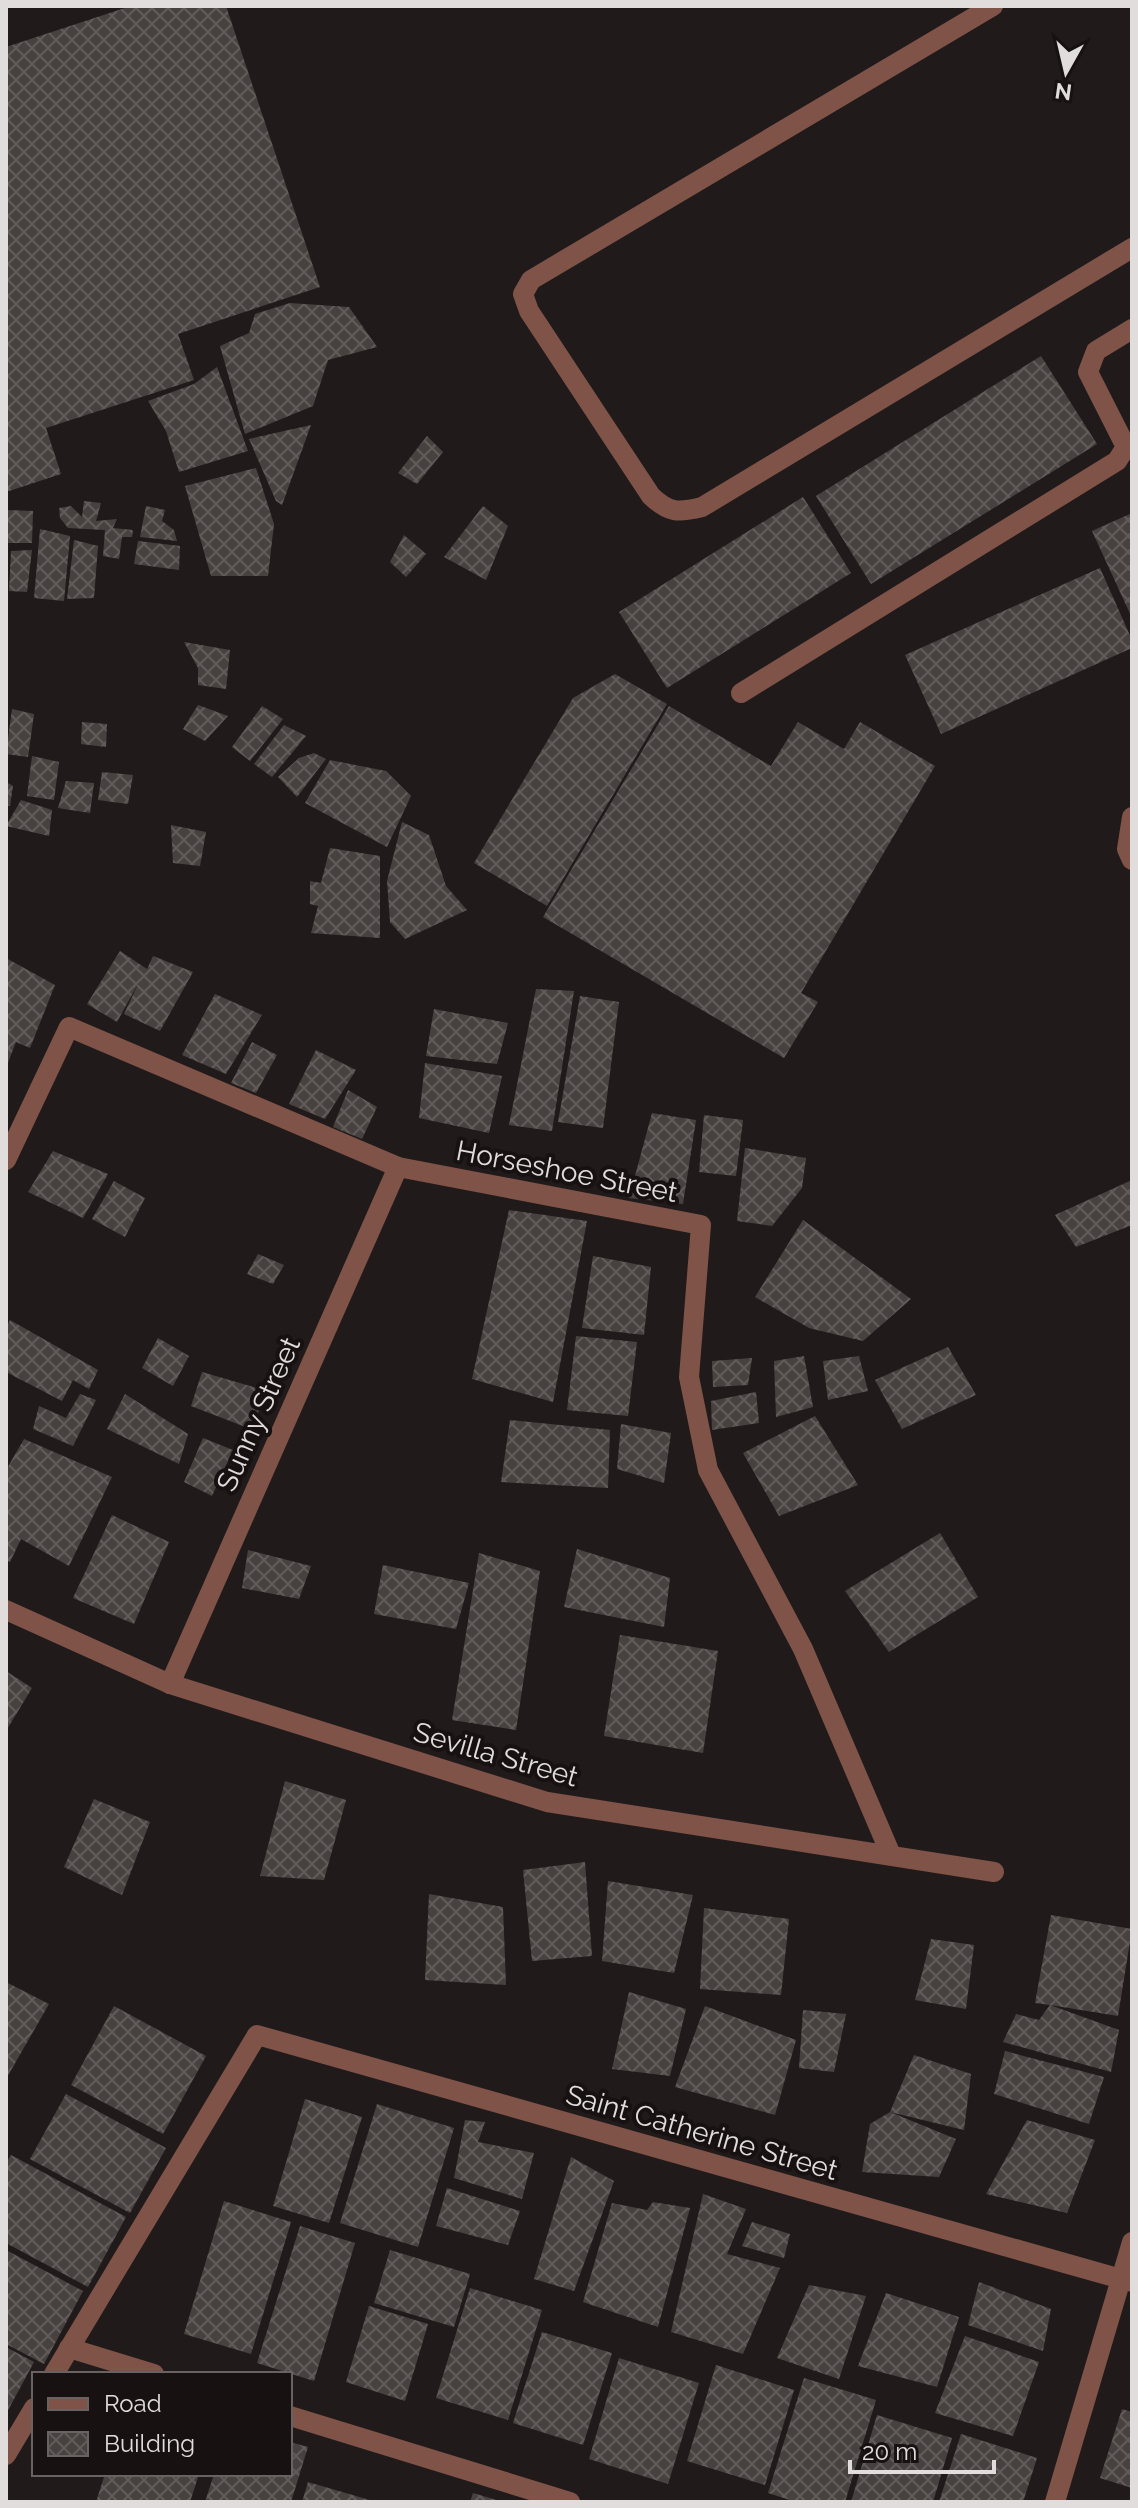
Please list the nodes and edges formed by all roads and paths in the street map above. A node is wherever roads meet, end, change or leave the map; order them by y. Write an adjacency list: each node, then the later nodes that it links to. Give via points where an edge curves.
1 (993, 6): 2 (street, via 531,280 523,294 529,311 651,496 678,513 702,507)
2 (1132, 248)
3 (1132, 329): 4 (street, via 1096,351 1088,372 1126,447 1117,461)
4 (741, 693)
5 (1132, 817): 6 (street, via 1127,849)
6 (1132, 860)
7 (6, 1160): 8 (street, Horseshoe Street, via 69,1027)
8 (398, 1167): 10 (street, Sunny Street); 11 (street, Horseshoe Street, via 701,1225 689,1377 708,1470 803,1649)
9 (6, 1610): 10 (street, Sevilla Street)
10 (170, 1684): 11 (street, Sevilla Street, via 547,1802)
11 (891, 1855): 12 (street, Sevilla Street)
12 (994, 1872)
13 (1132, 2242): 14 (street)
14 (1127, 2280): 15 (street, Saint Catherine Street, via 257,2035); 22 (street)
15 (69, 2348): 16 (street); 17 (street)
16 (55, 2372)
17 (147, 2372)
18 (32, 2411): 20 (street)
19 (292, 2417): 21 (street)
20 (6, 2455)
21 (570, 2502)
22 (1055, 2502)

